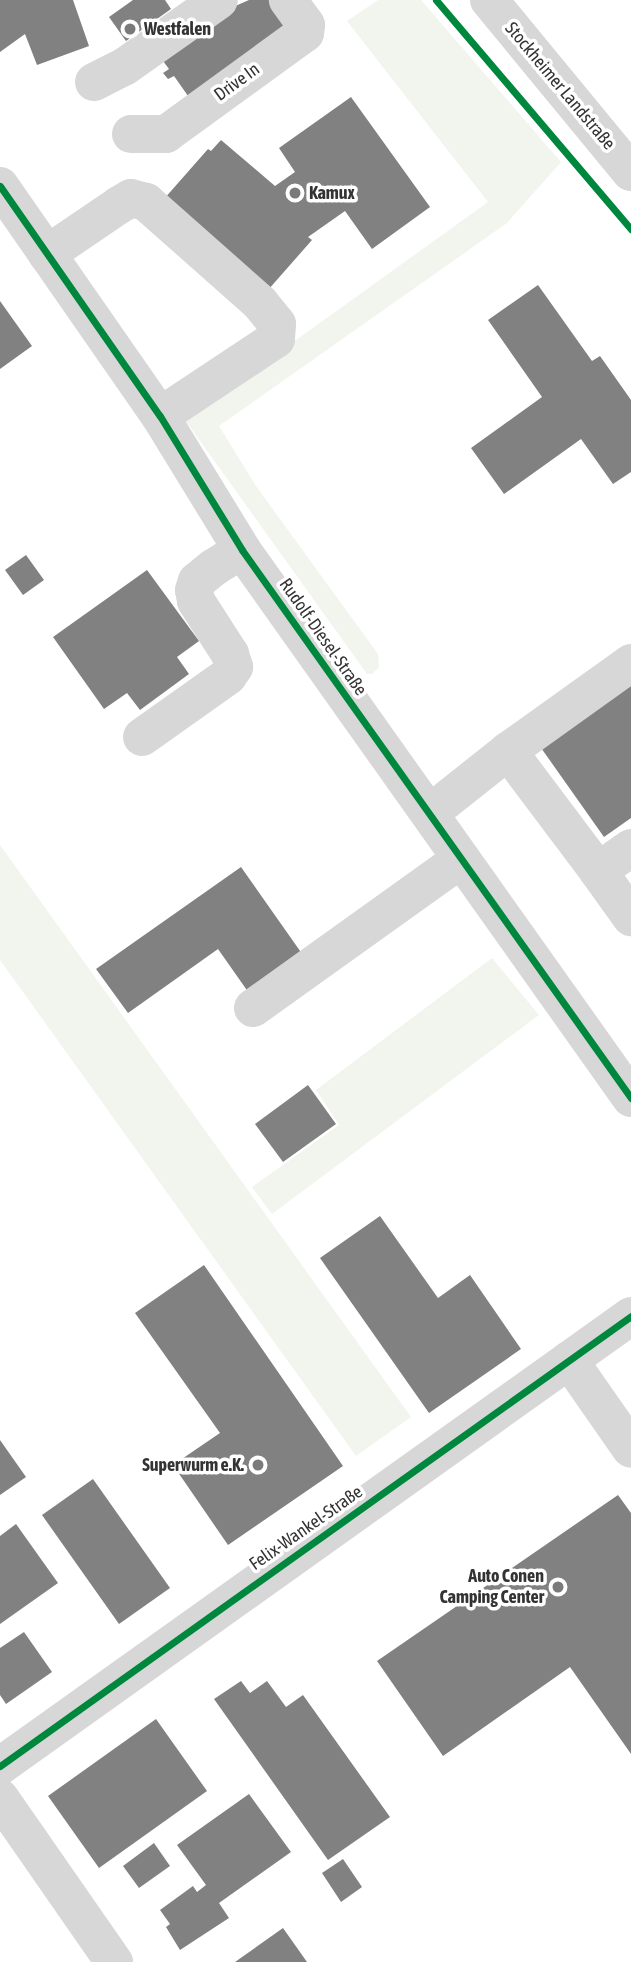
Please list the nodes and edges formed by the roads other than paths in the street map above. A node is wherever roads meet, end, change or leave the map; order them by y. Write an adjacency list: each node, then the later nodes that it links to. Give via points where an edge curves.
1 (219, 0): 4 (street, via 124,68)
2 (288, 0): 5 (street, Drive In, via 306,25 305,33 166,134)
3 (489, 0): 6 (street, Stockheimer Landstraße)
4 (94, 82)
5 (131, 134)
6 (631, 172)
7 (17, 202): 8 (street, Rudolf-Diesel-Straße)
8 (47, 254): 9 (street, Rudolf-Diesel-Straße); 9 (street, via 131,198 146,202 260,303 277,324 276,339)
9 (160, 416): 10 (street, Rudolf-Diesel-Straße)
10 (242, 550): 12 (street, via 205,574 194,590 234,667 228,676); 14 (street, Rudolf-Diesel-Straße)
11 (631, 663): 13 (street)
12 (142, 737)
13 (508, 751): 14 (street); 17 (street)
14 (430, 813): 16 (street, Rudolf-Diesel-Straße)
15 (631, 848): 17 (street)
16 (461, 859): 19 (street); 20 (street, Rudolf-Diesel-Straße)
17 (598, 871): 18 (street)
18 (631, 917)
19 (253, 1007)
20 (631, 1098)
21 (631, 1316): 22 (street, Felix-Wankel-Straße)
22 (569, 1360): 23 (street); 24 (street, Felix-Wankel-Straße)
23 (631, 1449)
24 (0, 1766)
25 (0, 1798): 26 (street)
26 (114, 1962)

